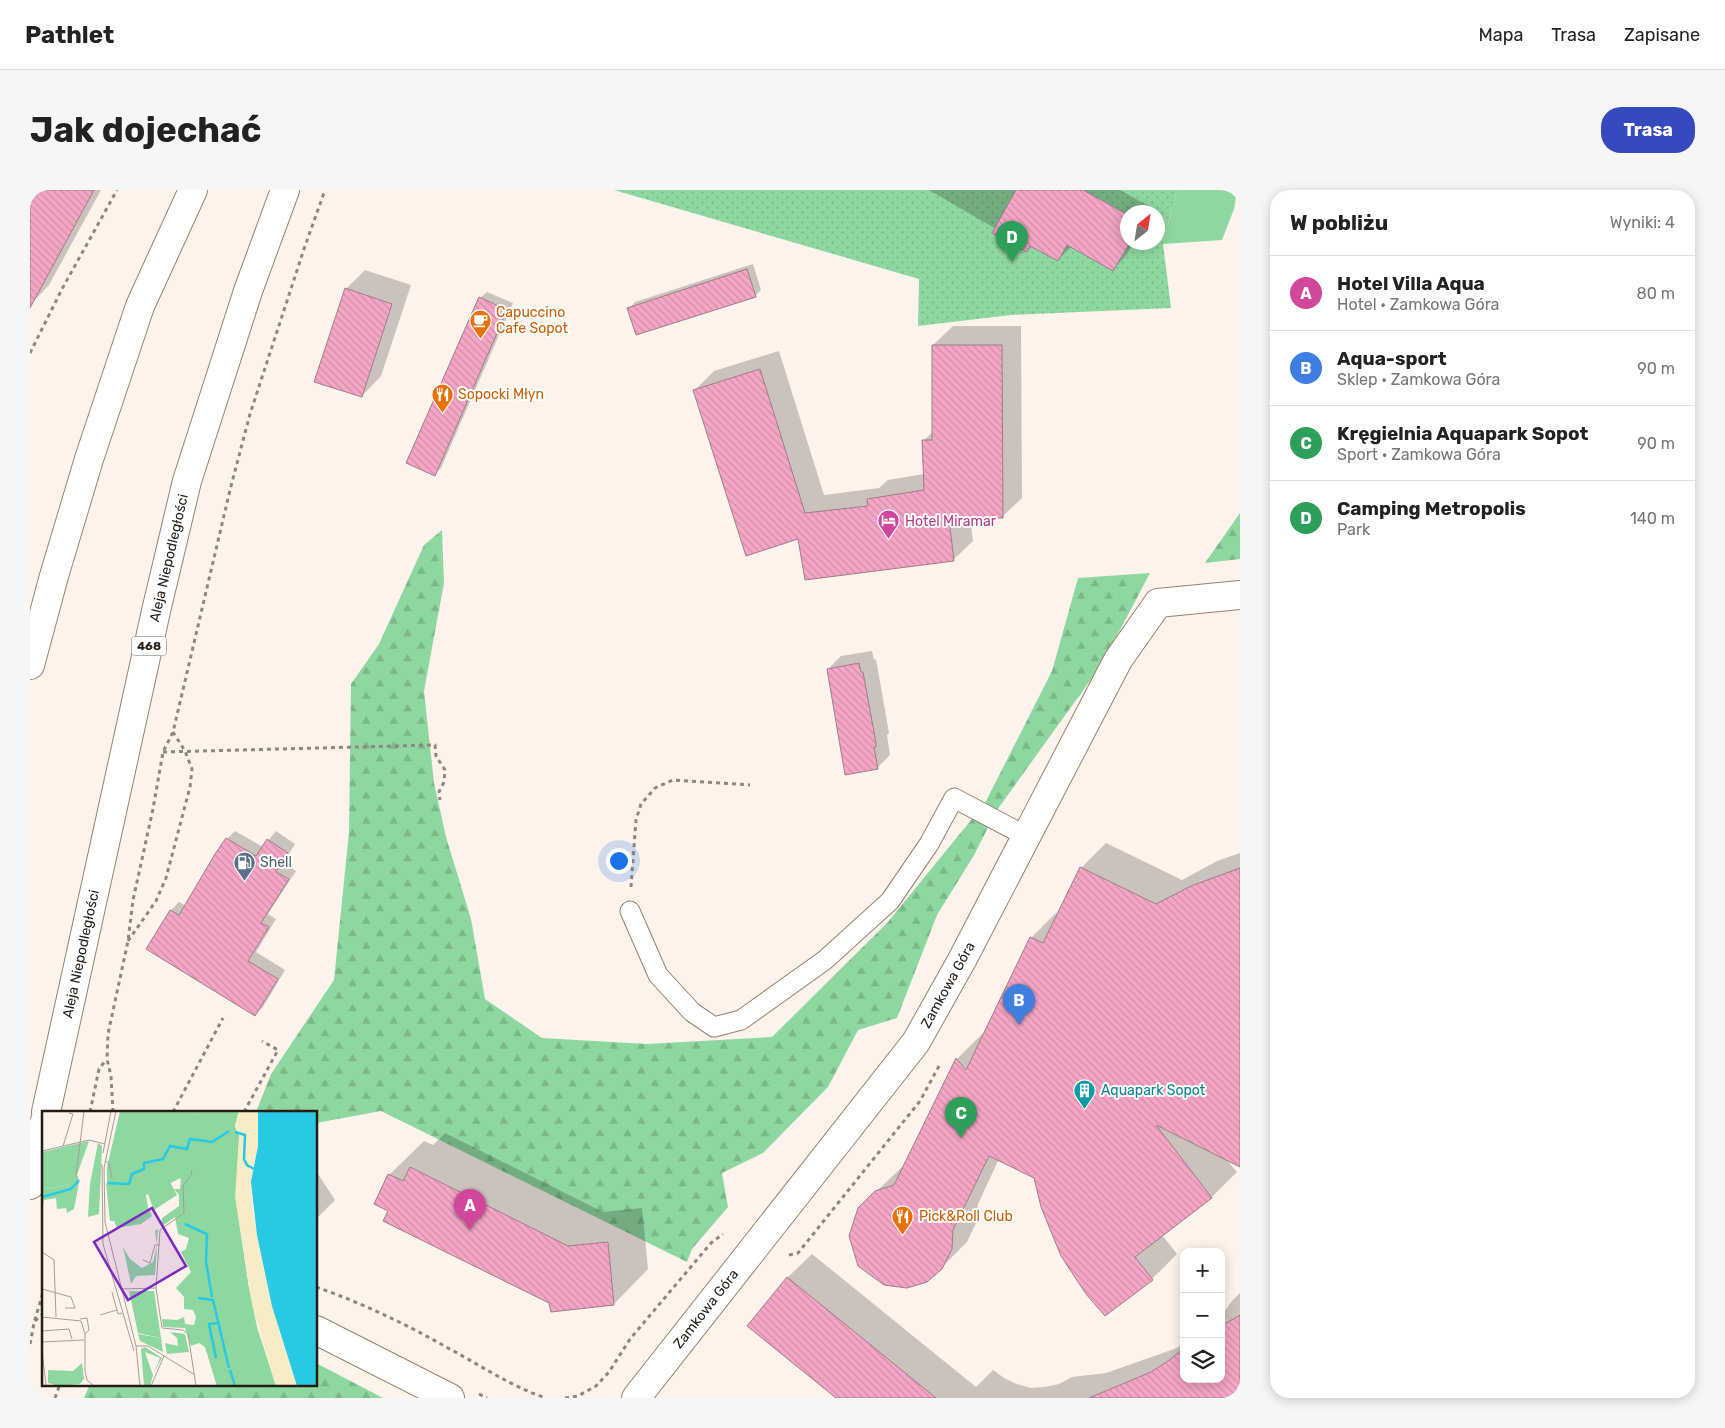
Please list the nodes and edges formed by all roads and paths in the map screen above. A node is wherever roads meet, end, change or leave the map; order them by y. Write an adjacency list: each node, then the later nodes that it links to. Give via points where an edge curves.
1 (117, 190): 5 (path)
2 (193, 190): 7 (main road, via 140,306 89,459)
3 (285, 190): 19 (main road, Aleja Niepodległości / 468, via 248,291 187,481)
4 (325, 190): 8 (path, via 250,414)
5 (30, 353)
6 (1240, 595): 13 (main road, Zamkowa Góra, via 1158,603 1118,660)
7 (30, 665)
8 (173, 732): 9 (path); 10 (path)
9 (185, 751): 10 (path); 12 (path, via 435,745 436,756 445,770); 15 (path, via 192,769 190,787 166,878 156,901)
10 (163, 752): 15 (path, via 133,900)
11 (750, 785): 14 (path, via 673,780 655,788 641,804 636,820)
12 (440, 800)
13 (1026, 836): 14 (lane, via 954,798 929,844 890,900 818,966 741,1020 714,1028 692,1012 658,975); 26 (main road, Zamkowa Góra, via 916,1042)
14 (630, 911)
15 (128, 941): 18 (path, via 108,1034)
16 (223, 1018): 22 (path)
17 (262, 1041): 23 (path, via 278,1050)
18 (107, 1059): 20 (path, via 99,1069); 21 (path)
19 (46, 1111)
20 (90, 1111)
21 (113, 1111)
22 (174, 1111)
23 (245, 1111)
24 (42, 1133): 25 (main road)
25 (34, 1172)
26 (766, 1233): 37 (path, via 723,1234 711,1242 630,1339 596,1386 578,1396); 38 (main road, Zamkowa Góra)
27 (318, 1288): 36 (path, via 411,1327 533,1394)
28 (42, 1296): 30 (path)
29 (42, 1315): 30 (path)
30 (34, 1322): 32 (path)
31 (318, 1331): 35 (main road)
32 (30, 1344)
33 (59, 1386): 34 (path)
34 (55, 1398)
35 (450, 1398)
36 (546, 1398)
37 (565, 1398)
38 (636, 1398)

